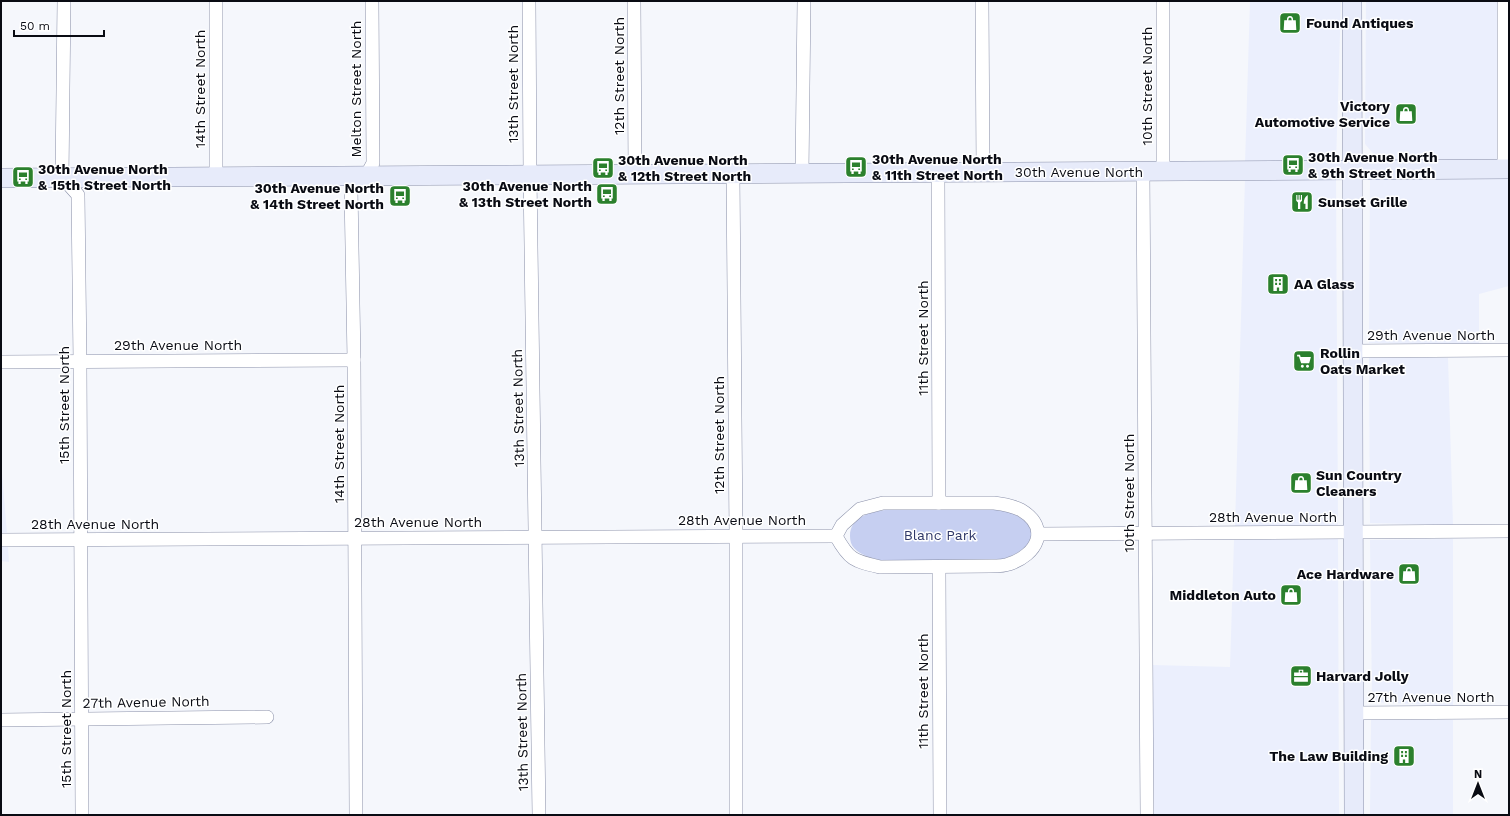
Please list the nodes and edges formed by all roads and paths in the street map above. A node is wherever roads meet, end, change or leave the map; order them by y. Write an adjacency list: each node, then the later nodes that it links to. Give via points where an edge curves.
1 (64, 1): 22 (street)
2 (216, 1): 23 (street, 14th Street North)
3 (372, 1): 21 (street, Melton Street North, via 373,163)
4 (529, 1): 20 (street, 13th Street North)
5 (634, 1): 18 (street, 12th Street North)
6 (804, 1): 16 (street)
7 (982, 1): 15 (street)
8 (1163, 1): 14 (street, 10th Street North)
9 (1352, 1): 12 (street)
10 (1504, 1): 11 (street)
11 (1506, 169): 12 (street, 30th Avenue North)
12 (1353, 170): 14 (street, 30th Avenue North); 26 (street)
13 (1143, 171): 14 (street, 30th Avenue North); 15 (street, 30th Avenue North); 33 (street, 10th Street North)
14 (1163, 171)
15 (983, 172): 17 (street, 30th Avenue North)
16 (802, 173): 17 (street, 30th Avenue North); 19 (street, 30th Avenue North)
17 (938, 173): 30 (street, 11th Street North)
18 (635, 174): 19 (street, 30th Avenue North); 20 (street, 30th Avenue North)
19 (733, 174): 35 (street, 12th Street North)
20 (530, 175): 21 (street, 30th Avenue North); 37 (street, 13th Street North)
21 (366, 176): 23 (street, 30th Avenue North); 27 (street, 14th Street North, via 351,190)
22 (62, 177): 23 (street, 30th Avenue North); 24 (street, 30th Avenue North); 29 (street, 15th Street North, via 78,196)
23 (216, 177)
24 (1, 178)
25 (1509, 350): 26 (street, 29th Avenue North)
26 (1353, 351): 32 (street)
27 (354, 360): 29 (street, 29th Avenue North); 38 (street, 14th Street North)
28 (1, 362): 29 (street, 29th Avenue North)
29 (80, 362): 40 (street, 15th Street North)
30 (939, 503): 34 (street, via 1008,505 1028,516 1035,523); 36 (street, via 883,503 860,508 842,525)
31 (1509, 531): 32 (street, 28th Avenue North)
32 (1353, 532): 33 (street, 28th Avenue North); 43 (street)
33 (1145, 533): 34 (street, 28th Avenue North); 52 (street, 10th Street North)
34 (1038, 534): 41 (street, via 1036,544 1030,553 1008,565)
35 (736, 536): 36 (street, 28th Avenue North); 37 (street, 28th Avenue North); 50 (street, 12th Street North)
36 (836, 536): 41 (street, via 851,558 866,564 880,567)
37 (536, 537): 38 (street, 28th Avenue North); 49 (street, 13th Street North)
38 (355, 538): 40 (street, 28th Avenue North); 48 (street, 14th Street North)
39 (1, 540): 40 (street, 28th Avenue North)
40 (80, 540): 45 (street, 15th Street North)
41 (939, 568): 51 (street, 11th Street North)
42 (1509, 712): 43 (street, 27th Avenue North)
43 (1354, 713): 53 (street)
44 (267, 717): 45 (street, 27th Avenue North)
45 (82, 719): 46 (street, 27th Avenue North); 47 (street, 15th Street North)
46 (1, 720)
47 (82, 815)
48 (356, 815)
49 (539, 815)
50 (736, 815)
51 (940, 815)
52 (1147, 815)
53 (1354, 815)

